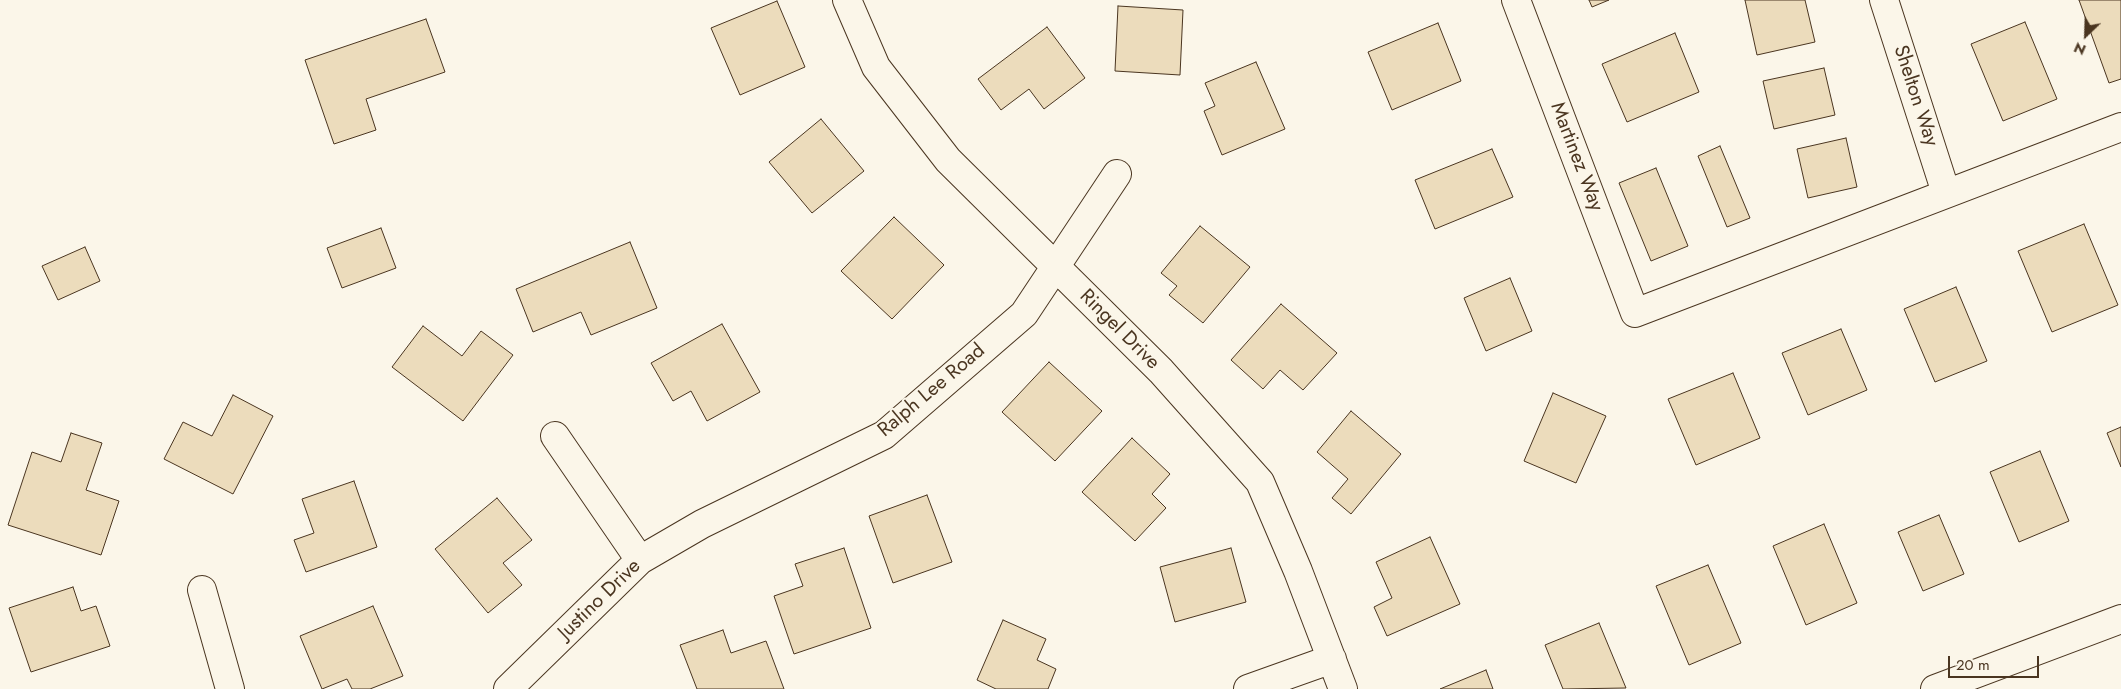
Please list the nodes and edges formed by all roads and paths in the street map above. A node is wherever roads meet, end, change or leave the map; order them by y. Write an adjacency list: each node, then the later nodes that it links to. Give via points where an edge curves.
1 (847, 0): 7 (street, Ringel Drive, via 876,67 948,160)
2 (1516, 0): 6 (street, Martinez Way, via 1636,313)
3 (1884, 0): 6 (street, Shelton Way)
4 (2121, 127): 6 (street)
5 (1117, 174): 7 (street, Ralph Lee Road)
6 (1946, 193)
7 (1056, 268): 9 (street, Ralph Lee Road, via 1024,314 884,435); 13 (street, Ringel Drive, via 1161,371 1260,482)
8 (555, 436): 10 (street)
9 (702, 524): 10 (street, Justino Drive)
10 (640, 560): 15 (street, Justino Drive)
11 (202, 590): 14 (street)
12 (2121, 620): 18 (street)
13 (1332, 659): 16 (street); 17 (street, Ringel Drive)
14 (230, 689)
15 (508, 689)
16 (1248, 689)
17 (1343, 689)
18 (1935, 689)

